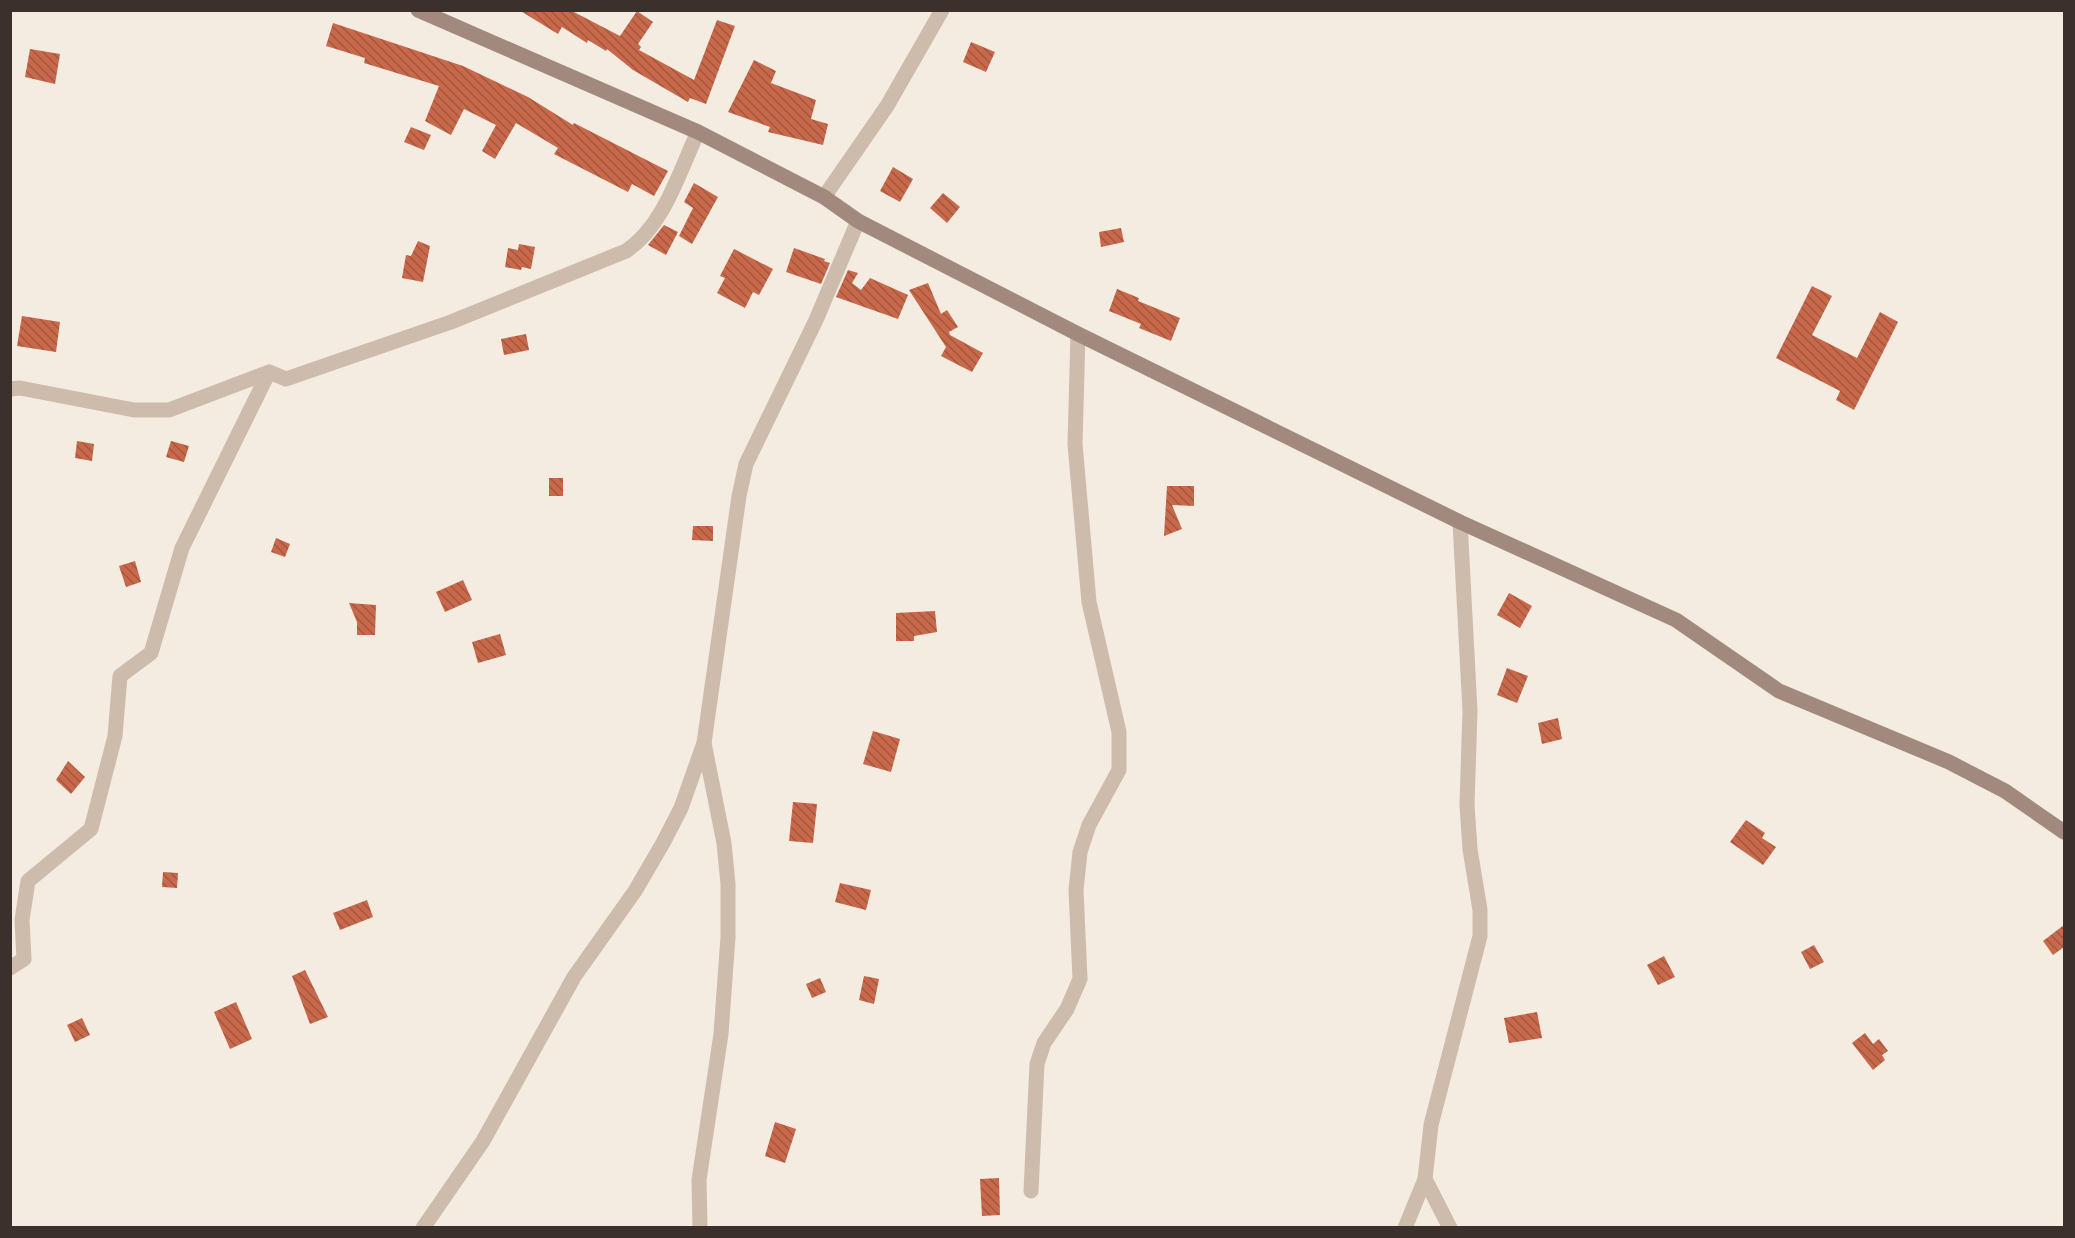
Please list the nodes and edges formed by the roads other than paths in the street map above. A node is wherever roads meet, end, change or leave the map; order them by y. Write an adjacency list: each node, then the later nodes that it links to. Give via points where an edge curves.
1 (418, 10): 3 (main road)
2 (942, 10): 4 (street, via 888,106)
3 (698, 132): 4 (main road); 7 (street, via 654,225 626,251 451,322 286,379)
4 (824, 197): 5 (main road)
5 (858, 220): 6 (main road); 10 (street, via 816,320 746,464)
6 (1078, 334): 9 (main road); 14 (street, via 1075,444 1089,602 1119,732 1120,752 1119,770 1089,825 1080,852 1076,890 1080,979 1067,1009 1044,1043 1037,1064)
7 (269, 372): 8 (street, via 169,410 134,410); 12 (street, via 182,548 151,653 120,676 115,736 92,829 28,881 22,920 24,959)
8 (10, 389)
9 (1460, 522): 11 (main road, via 1676,620 1779,692 1948,762 2005,791); 13 (street, via 1470,711 1467,804 1480,936 1431,1125)
10 (704, 743): 15 (street, via 681,808 663,843 635,891 574,976 483,1141); 16 (street, via 724,843 728,937 721,1034 699,1180)
11 (2064, 832)
12 (10, 968)
13 (1425, 1179): 17 (street); 18 (street)
14 (1031, 1191)
15 (423, 1227)
16 (700, 1227)
17 (1405, 1227)
18 (1450, 1227)

